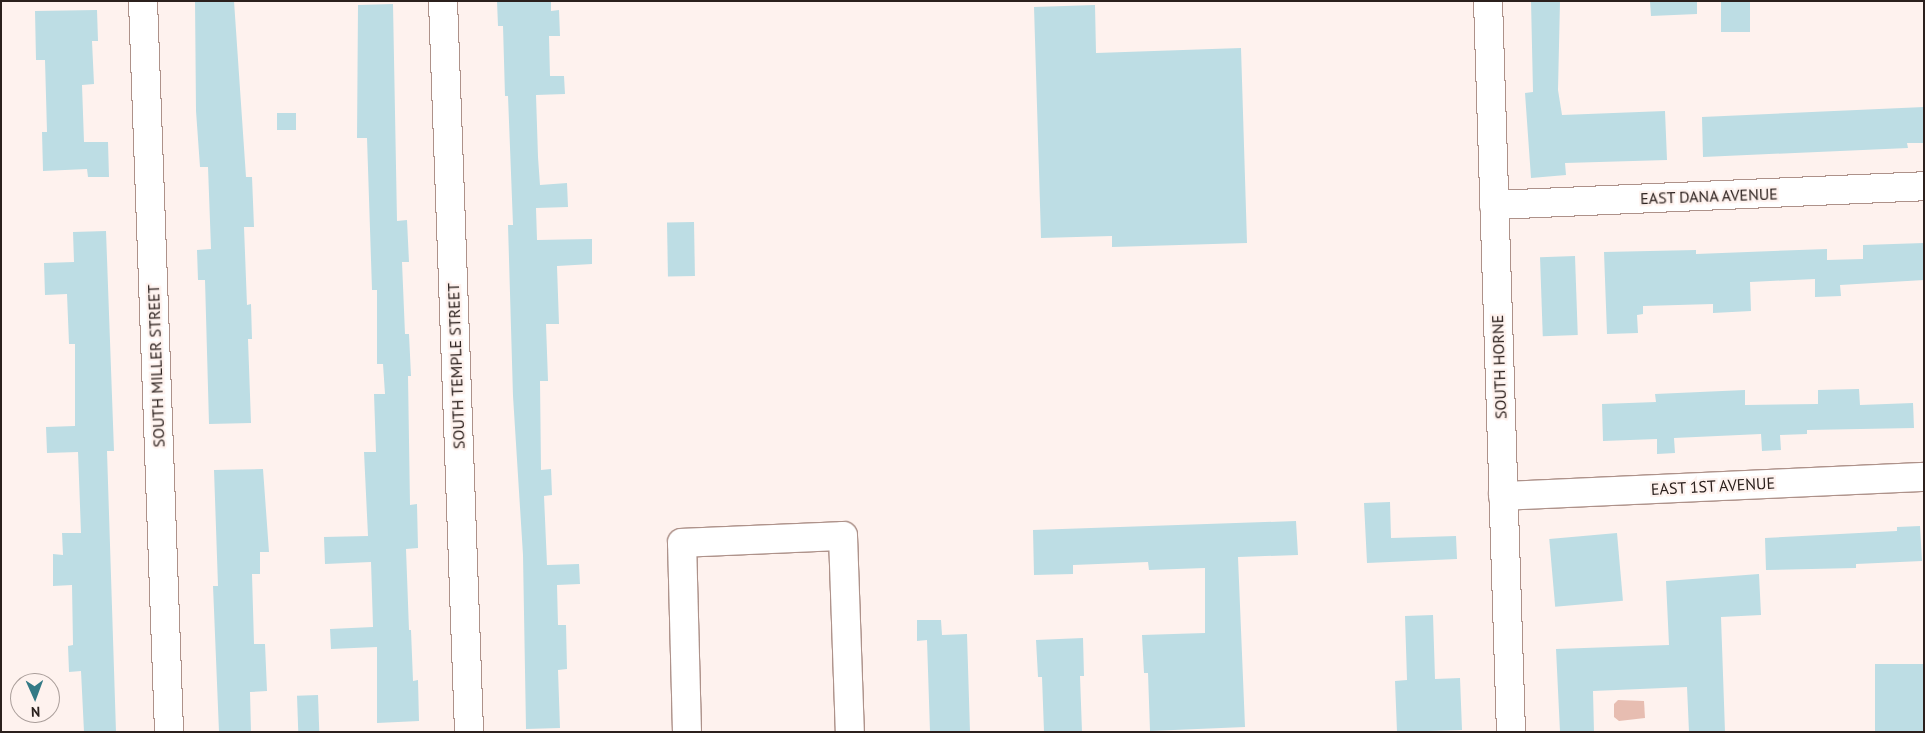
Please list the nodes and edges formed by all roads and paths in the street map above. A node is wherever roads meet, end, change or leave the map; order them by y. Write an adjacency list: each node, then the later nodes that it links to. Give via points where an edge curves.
1 (142, 1): 8 (street, SOUTH MILLER STREET)
2 (442, 1): 9 (street, SOUTH TEMPLE STREET)
3 (1488, 1): 5 (street, SOUTH HORNE)
4 (1924, 186): 5 (street, EAST DANA AVENUE)
5 (1494, 205): 7 (street, SOUTH HORNE)
6 (1924, 477): 7 (street, EAST 1ST AVENUE)
7 (1503, 496): 12 (street, SOUTH HORNE)
8 (169, 732)
9 (469, 732)
10 (686, 732): 11 (street, via 682,543 843,536)
11 (850, 732)
12 (1511, 732)

